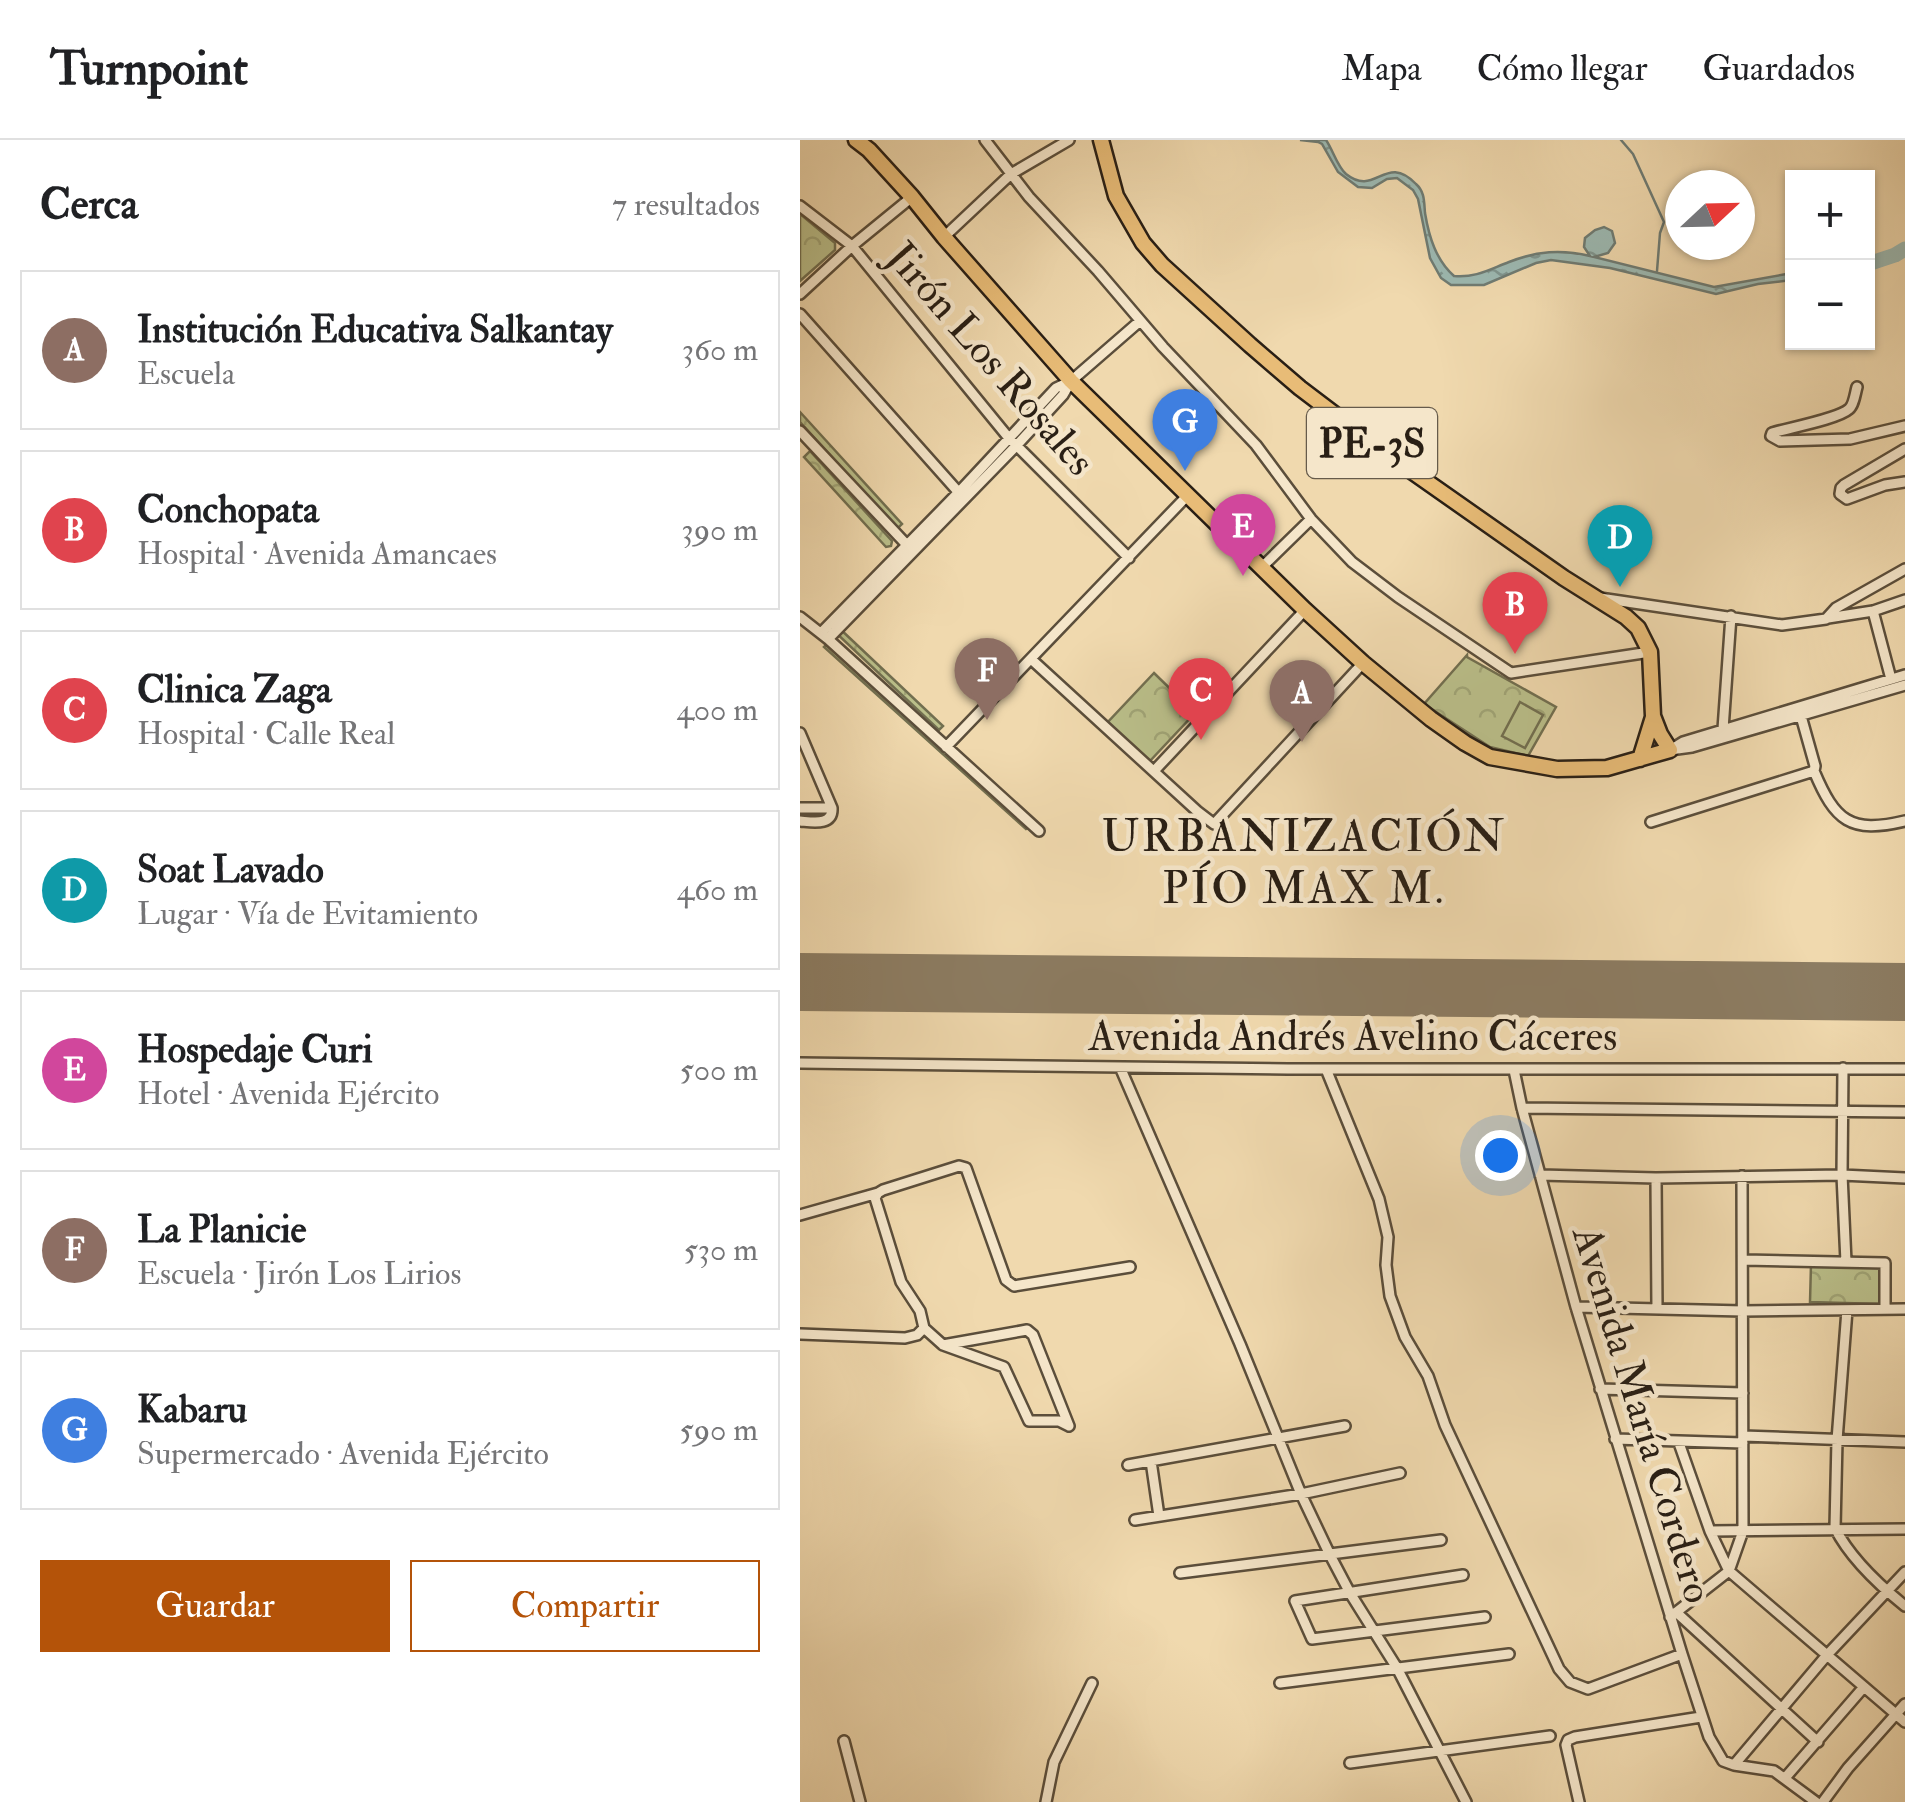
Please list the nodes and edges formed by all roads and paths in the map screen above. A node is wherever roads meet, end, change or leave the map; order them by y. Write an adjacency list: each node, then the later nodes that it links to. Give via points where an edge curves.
1 (985, 140): 5 (street)
2 (1069, 140): 5 (street)
3 (1101, 140): 29 (highway, PE-3S, via 1116,196 1162,265 1300,388)
4 (867, 143): 6 (highway)
5 (1012, 174): 8 (street); 12 (street)
6 (912, 197): 8 (highway); 9 (street)
7 (800, 206): 9 (street, Jirón Los Rosales)
8 (944, 237): 13 (highway)
9 (852, 246): 10 (street); 17 (street, Jirón Los Rosales)
10 (800, 294)
11 (800, 314): 22 (street)
12 (1140, 321): 13 (street); 24 (street, via 1256,445)
13 (1071, 381): 17 (street, via 1056,388); 23 (highway)
14 (1857, 387): 15 (street, via 1848,410 1770,436 1850,439)
15 (1905, 426)
16 (800, 431): 18 (street)
17 (1012, 441): 22 (street); 26 (street, Jirón Los Rosales)
18 (810, 443): 20 (street); 25 (street)
19 (1905, 449): 21 (street, via 1844,485 1840,494 1846,499)
20 (800, 453)
21 (1905, 482)
22 (962, 495): 25 (street)
23 (1187, 496): 26 (street); 27 (highway)
24 (1310, 519): 27 (street); 38 (street, via 1352,562 1512,673)
25 (910, 548): 37 (street)
26 (1130, 558): 39 (street)
27 (1262, 567): 31 (highway)
28 (1905, 569): 35 (street)
29 (1598, 598): 33 (street); 38 (highway, PE-3S, via 1638,628)
30 (1905, 600): 32 (street)
31 (1304, 610): 40 (highway); 52 (street)
32 (1873, 611): 35 (street); 42 (street)
33 (1731, 616): 35 (street, via 1782,625); 46 (street)
34 (800, 617): 37 (street)
35 (1826, 618)
36 (800, 631): 37 (street)
37 (821, 633): 48 (street)
38 (1650, 652): 45 (highway)
39 (1032, 659): 48 (street); 52 (street)
40 (1363, 663): 50 (highway, via 1431,719 1490,756 1556,769); 52 (street, via 1214,824)
41 (1905, 675): 42 (street)
42 (1890, 679): 44 (street)
43 (1905, 686): 44 (street)
44 (1800, 711): 46 (street); 49 (street); 51 (street)
45 (1654, 716): 49 (highway); 50 (highway)
46 (1723, 730): 49 (street)
47 (800, 733): 54 (street)
48 (946, 747): 58 (street)
49 (1670, 750): 50 (highway)
50 (1640, 760)
51 (1814, 771): 55 (street, via 1830,806 1858,825); 57 (street)
52 (1154, 772)
53 (800, 808): 54 (street)
54 (831, 814): 56 (street, via 822,822)
55 (1905, 820)
56 (800, 822)
57 (1651, 822)
58 (1038, 831)
59 (800, 1062): 60 (street, Avenida Andrés Avelino Cáceres)
60 (1120, 1067): 63 (street, Avenida Andrés Avelino Cáceres); 90 (street)
61 (1843, 1068): 62 (street, Avenida Andrés Avelino Cáceres); 64 (street, Avenida Andrés Avelino Cáceres); 66 (street)
62 (1905, 1068)
63 (1326, 1069): 64 (street, Avenida Andrés Avelino Cáceres); 119 (street, via 1379,1199 1390,1296 1406,1338 1559,1669 1588,1690)
64 (1514, 1070): 65 (street, Avenida María Cordero)
65 (1522, 1108): 66 (street); 68 (street, Avenida María Cordero)
66 (1843, 1112): 67 (street); 69 (street)
67 (1905, 1112)
68 (1540, 1175): 71 (street); 78 (street, Avenida María Cordero)
69 (1842, 1175): 70 (street); 72 (street); 76 (street)
70 (1742, 1176): 71 (street); 75 (street)
71 (1656, 1178): 79 (street)
72 (1905, 1178)
73 (878, 1193): 74 (street); 77 (street, via 966,1168 1006,1280 1014,1286); 84 (street, via 901,1282)
74 (800, 1215)
75 (1744, 1260): 76 (street); 83 (street)
76 (1846, 1262): 80 (street, via 1886,1263)
77 (1130, 1267)
78 (1576, 1308): 79 (street); 87 (street, Avenida María Cordero)
79 (1657, 1309): 83 (street)
80 (1885, 1309): 81 (street); 82 (street)
81 (1847, 1310): 83 (street); 93 (street)
82 (1905, 1310)
83 (1743, 1311): 88 (street)
84 (924, 1328): 85 (street, via 905,1338); 86 (street)
85 (800, 1334)
86 (943, 1345): 86 (street, via 1004,1367 1029,1420 1069,1426 1027,1330)
87 (1600, 1389): 88 (street); 91 (street, Avenida María Cordero)
88 (1743, 1393): 92 (street)
89 (1346, 1426): 90 (street)
90 (1278, 1437): 96 (street); 99 (street)
91 (1615, 1440): 95 (street); 115 (street, Avenida María Cordero)
92 (1743, 1440): 93 (street); 95 (street); 105 (street)
93 (1837, 1440): 94 (street); 102 (street)
94 (1905, 1442)
95 (1679, 1443): 104 (street)
96 (1151, 1461): 97 (street); 100 (street)
97 (1128, 1465)
98 (1400, 1473): 99 (street)
99 (1301, 1494): 100 (street); 107 (street)
100 (1159, 1516): 101 (street)
101 (1134, 1520)
102 (1835, 1528): 103 (street); 105 (street); 112 (street)
103 (1905, 1529)
104 (1710, 1530): 105 (street); 109 (street)
105 (1743, 1532): 109 (street)
106 (1441, 1540): 107 (street)
107 (1330, 1555): 108 (street); 113 (street)
108 (1180, 1572)
109 (1729, 1572): 115 (street); 120 (street)
110 (1905, 1572): 112 (street)
111 (1463, 1575): 113 (street)
112 (1886, 1590): 114 (street); 120 (street)
113 (1350, 1593): 117 (street); 117 (street, via 1295,1601 1312,1639)
114 (1905, 1606)
115 (1673, 1615): 119 (street, Avenida María Cordero); 126 (street)
116 (1484, 1618): 117 (street)
117 (1375, 1630): 121 (street)
118 (1509, 1654): 121 (street)
119 (1682, 1654): 128 (street, Avenida María Cordero)
120 (1827, 1655): 124 (street); 126 (street)
121 (1397, 1668): 123 (street); 133 (street)
122 (1092, 1683): 138 (street, via 1054,1762)
123 (1280, 1683)
124 (1863, 1688): 127 (street); 132 (street)
125 (1905, 1704): 127 (street)
126 (1782, 1708): 132 (street); 135 (street)
127 (1896, 1714): 129 (street); 141 (street)
128 (1701, 1716): 135 (street, Avenida María Cordero, via 1713,1746); 140 (street, via 1568,1740)
129 (1905, 1722)
130 (1550, 1736): 133 (street)
131 (844, 1742): 137 (street)
132 (1818, 1742): 136 (street)
133 (1440, 1750): 134 (street); 139 (street)
134 (1350, 1763)
135 (1734, 1765): 136 (street)
136 (1785, 1778): 141 (street)
137 (860, 1802)
138 (1046, 1802)
139 (1466, 1802)
140 (1580, 1802)
141 (1819, 1802)

